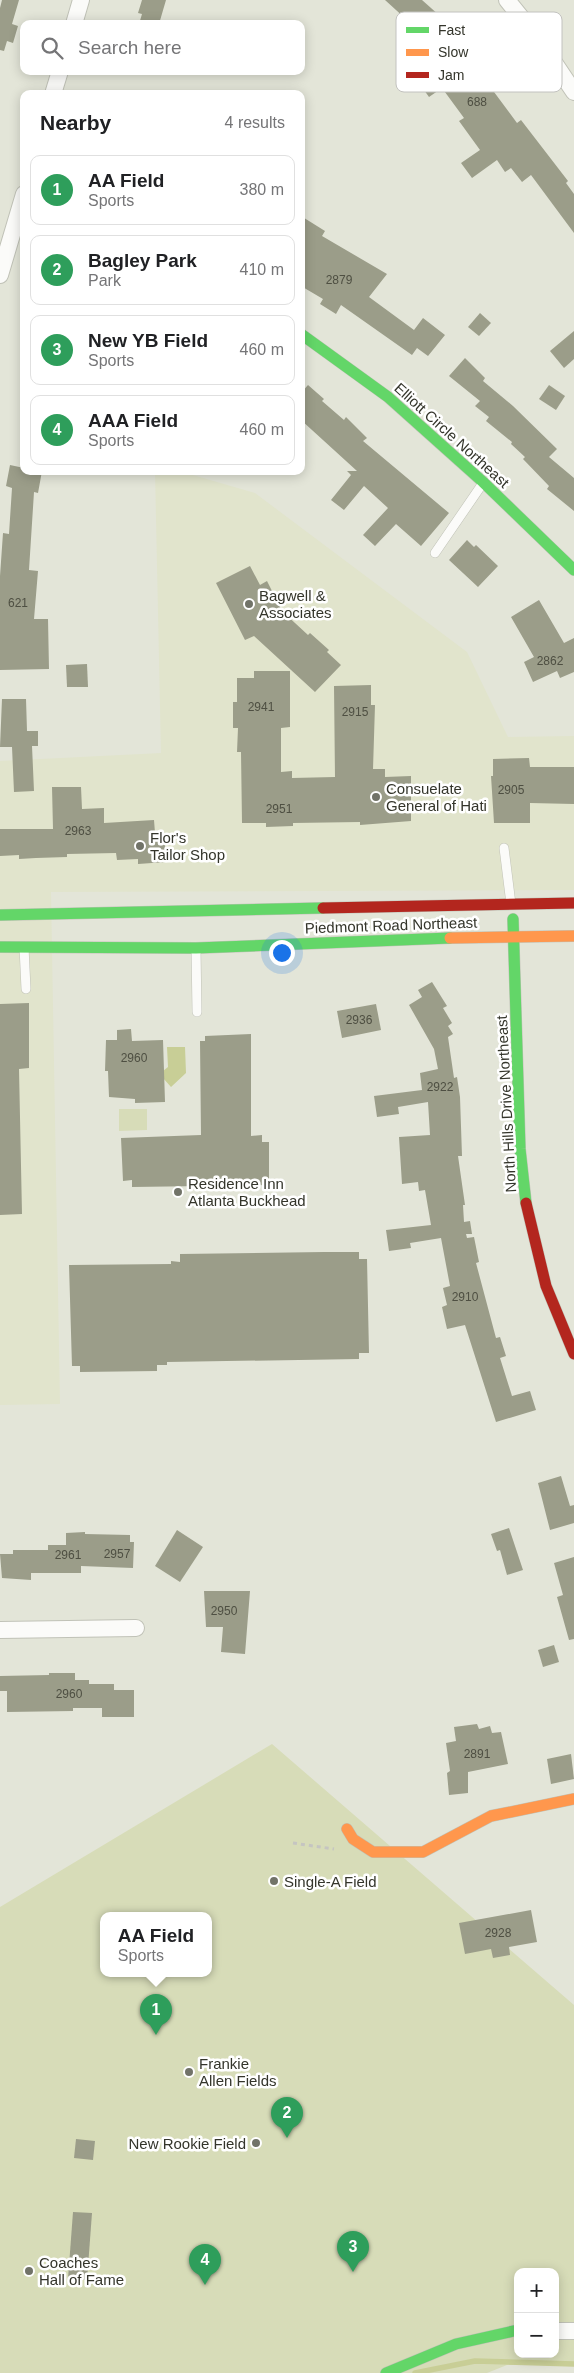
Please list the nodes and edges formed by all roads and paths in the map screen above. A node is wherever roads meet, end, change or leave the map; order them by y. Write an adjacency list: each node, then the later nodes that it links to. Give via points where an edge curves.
1 (81, 0): 4 (street)
2 (507, 0): 3 (street)
3 (516, 12)
4 (75, 20)
5 (59, 75): 7 (street)
6 (562, 75): 8 (street)
7 (54, 90)
8 (574, 92)
9 (20, 208): 10 (street)
10 (0, 275)
11 (305, 337): 12 (street, Elliott Circle Northeast, via 388,397)
12 (483, 482): 13 (lane); 14 (street, Elliott Circle Northeast)
13 (435, 553)
14 (574, 570)
15 (504, 848): 17 (lane)
16 (574, 903): 17 (street, Piedmont Road Northeast)
17 (511, 904): 18 (street, Piedmont Road Northeast); 19 (street, North Hills Drive Northeast)
18 (0, 915)
19 (515, 936): 20 (street, Piedmont Road Northeast); 23 (street, Piedmont Road Northeast); 26 (street, North Hills Drive Northeast, via 520,1149 525,1199 546,1286)
20 (574, 936)
21 (0, 947): 22 (street, Piedmont Road Northeast)
22 (24, 947): 23 (street, Piedmont Road Northeast); 24 (lane)
23 (196, 948): 25 (lane)
24 (26, 989)
25 (197, 1012)
26 (574, 1354)
27 (136, 1628): 28 (street)
28 (0, 1630)
29 (574, 1799): 30 (street, via 491,1816 423,1852 372,1852 353,1839)
30 (347, 1829)
31 (293, 1843): 32 (path, via 335,1850)
32 (340, 1846)
33 (514, 2331): 36 (street, via 456,2344)
34 (559, 2331): 35 (street)
35 (574, 2331)
36 (386, 2373)

